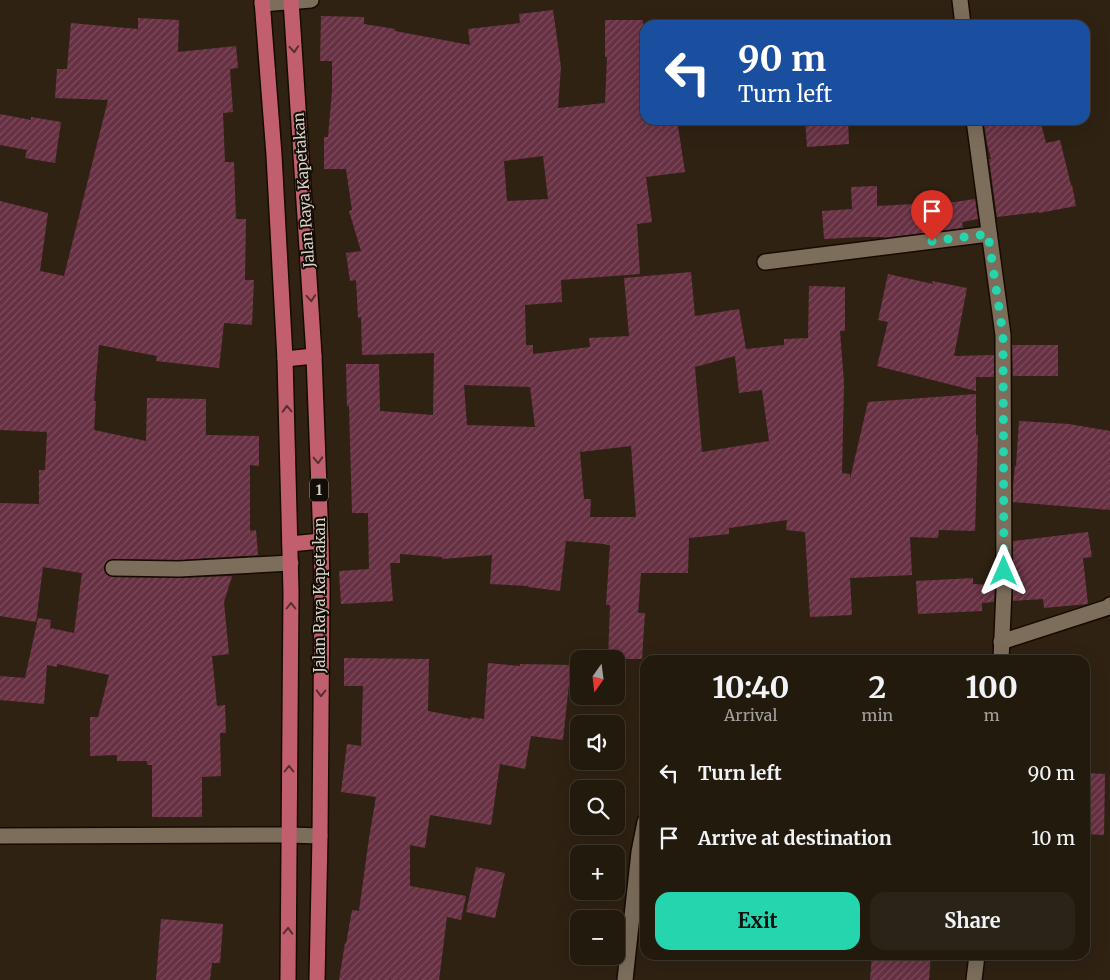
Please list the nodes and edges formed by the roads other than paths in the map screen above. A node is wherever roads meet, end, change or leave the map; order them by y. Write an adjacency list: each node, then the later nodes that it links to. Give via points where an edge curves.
1 (291, 0): 2 (street); 4 (street); 9 (highway, Jalan Raya Kapetakan / 1, one-way to 9)
2 (311, 0)
3 (960, 0): 5 (street)
4 (262, 2): 10 (highway, Jalan Raya Kapetakan / 1)
5 (962, 20)
6 (975, 125): 7 (street)
7 (988, 234): 8 (street); 16 (street, via 1003,335 1004,590)
8 (765, 262)
9 (314, 356): 10 (highway); 11 (highway, Jalan Raya Kapetakan / 1, one-way to 11)
10 (285, 359): 12 (highway, Jalan Raya Kapetakan / 1, one-way to 10)
11 (321, 541): 12 (highway); 20 (highway, Jalan Raya Kapetakan / 1, one-way to 20)
12 (290, 544): 13 (highway, Jalan Raya Kapetakan / 1)
13 (290, 563): 14 (street, via 179,569); 18 (highway, Jalan Raya Kapetakan / 1, one-way to 13)
14 (113, 568)
15 (1110, 605): 16 (street)
16 (1001, 642): 17 (street)
17 (1001, 655)
18 (289, 835): 19 (street); 20 (street); 23 (highway, Jalan Raya Kapetakan / 1, one-way to 18)
19 (0, 836)
20 (320, 836): 24 (highway, Jalan Raya Kapetakan / 1)
21 (640, 852): 25 (street)
22 (976, 960): 26 (street)
23 (288, 980)
24 (317, 980)
25 (625, 980)
26 (974, 980)

